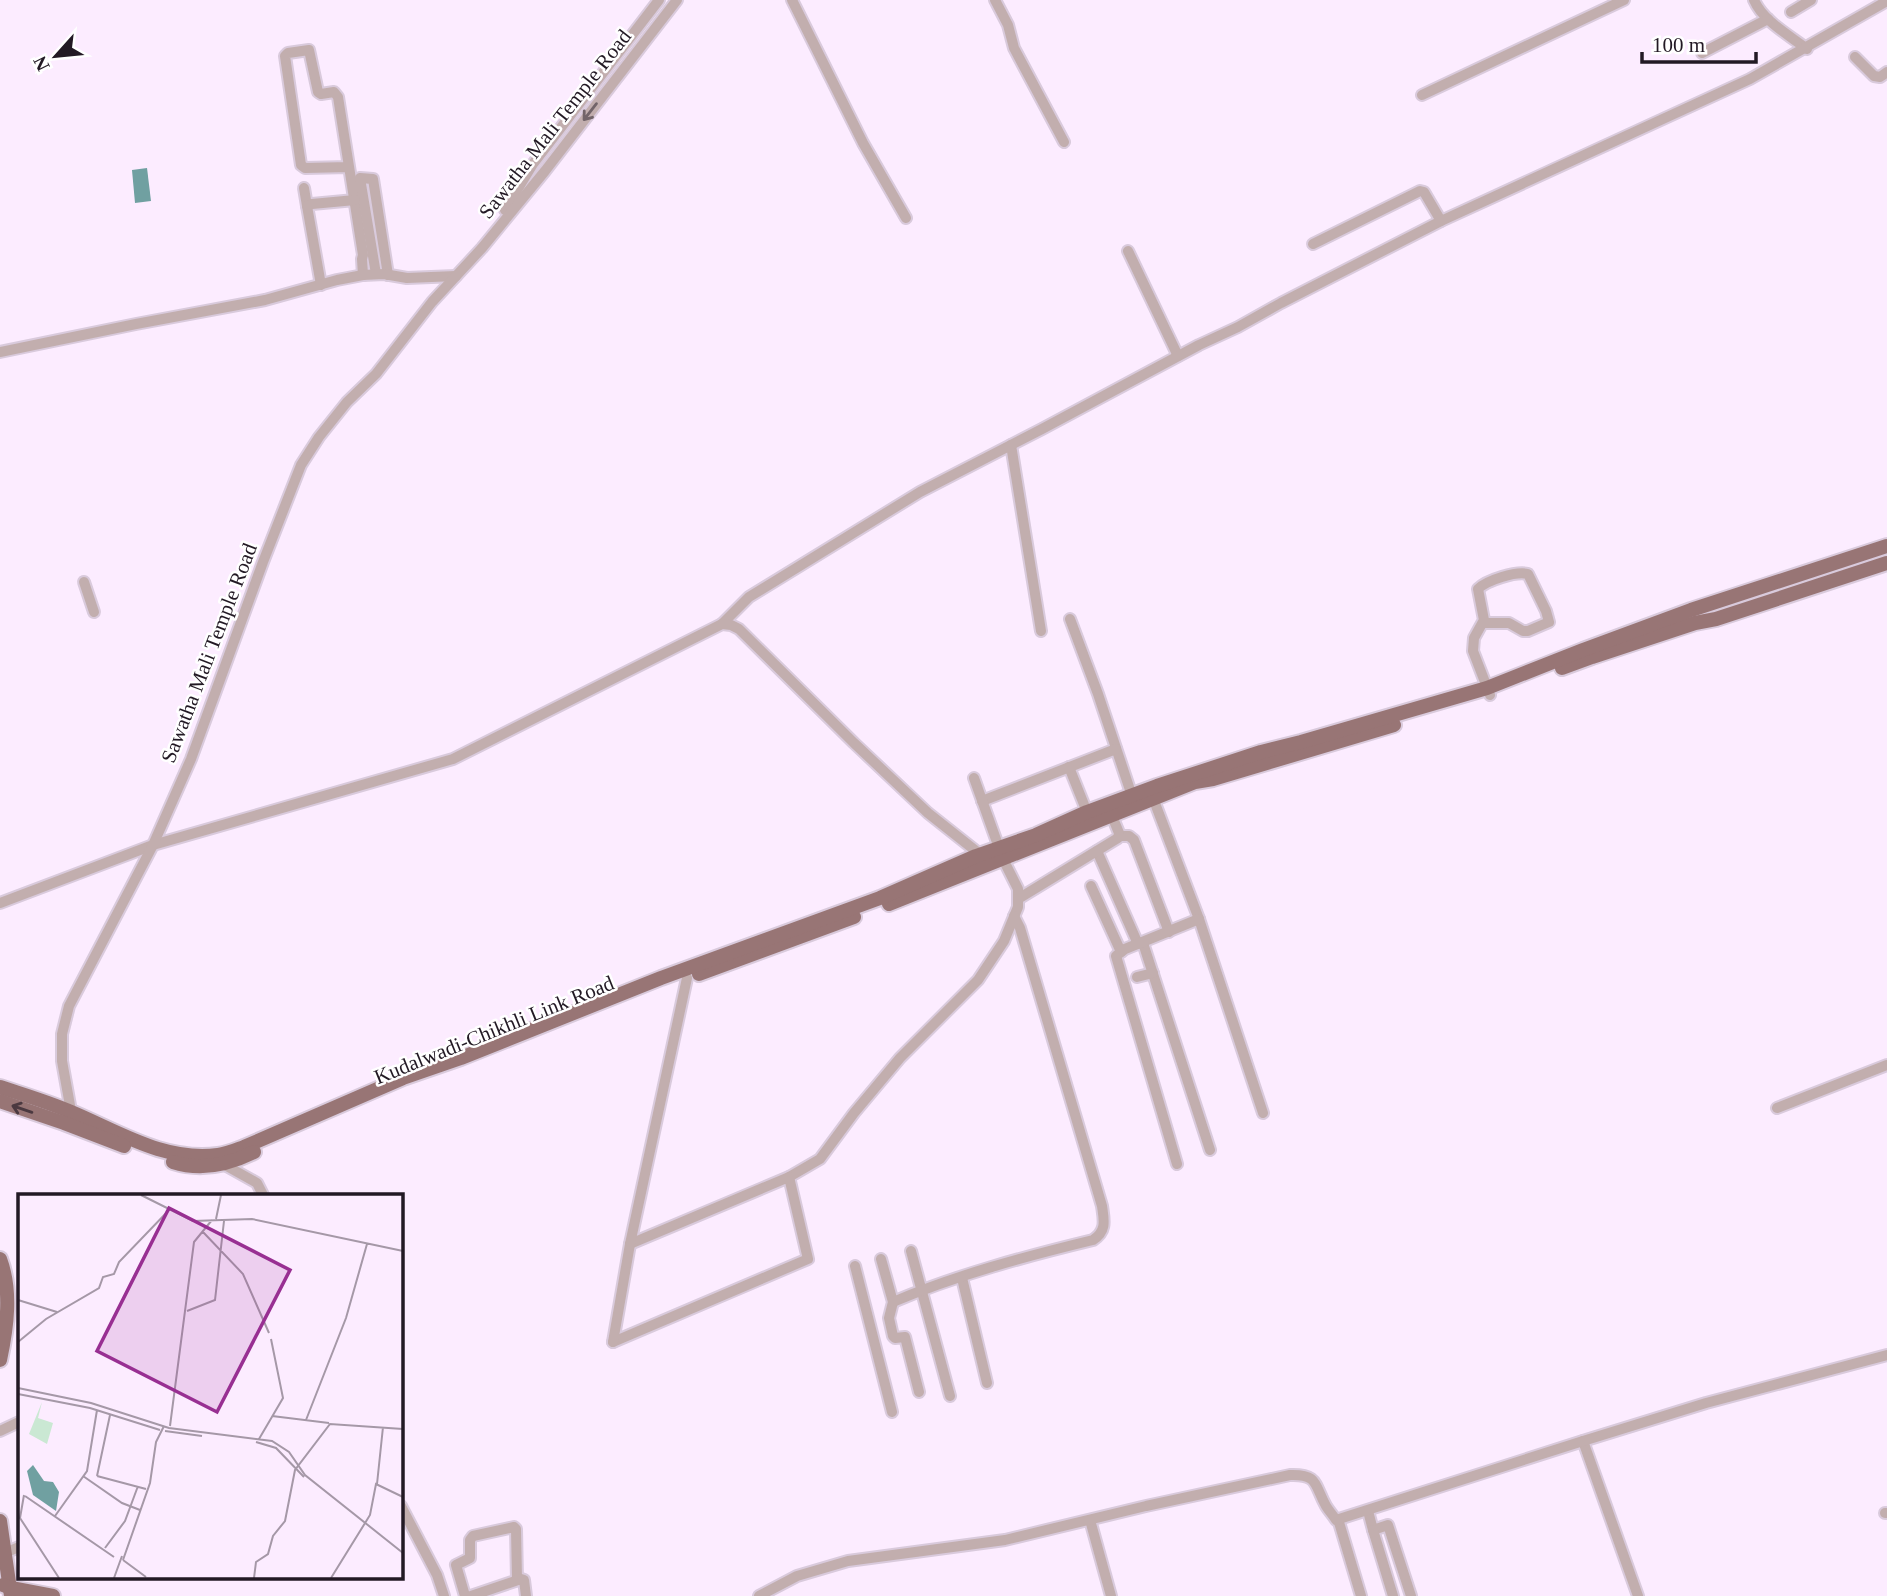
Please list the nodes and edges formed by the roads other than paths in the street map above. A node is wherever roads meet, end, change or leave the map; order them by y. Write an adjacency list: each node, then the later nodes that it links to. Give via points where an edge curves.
1 (659, 0): 23 (street, Sawatha Mali Temple Road, via 533,164)
2 (677, 0): 23 (street, Sawatha Mali Temple Road, one-way to 23)
3 (792, 0): 21 (street)
4 (995, 0): 16 (street, via 1014,48)
5 (1624, 0): 15 (street)
6 (1754, 0): 10 (street)
7 (1811, 0): 9 (street)
8 (1880, 4): 11 (street)
9 (1791, 12)
10 (1768, 19): 11 (street); 12 (street)
11 (1807, 48): 22 (street, via 1750,79)
12 (1702, 52)
13 (1855, 57): 14 (street, via 1874,76)
14 (1887, 72)
15 (1422, 95)
16 (1064, 142)
17 (349, 167): 17 (street, via 337,93 318,92 309,50 288,53 301,165); 19 (street)
18 (304, 188): 20 (street)
19 (355, 200): 20 (street); 26 (street)
20 (307, 206): 29 (street)
21 (906, 218)
22 (1441, 221): 24 (street, via 1420,191); 31 (street)
23 (488, 239): 28 (street, Sawatha Mali Temple Road)
24 (1313, 244)
25 (1128, 251): 31 (street)
26 (369, 275): 27 (street); 27 (street, via 360,178 373,179); 29 (street)
27 (388, 275): 28 (street)
28 (456, 276): 53 (street, Sawatha Mali Temple Road, via 319,437 301,465 191,759)
29 (321, 285): 30 (street)
30 (0, 352)
31 (1178, 356): 32 (street)
32 (1011, 445): 41 (street, via 920,492 773,581); 42 (street)
33 (1887, 546): 38 (main road)
34 (1887, 555): 38 (main road)
35 (1887, 564): 38 (main road, via 1716,619)
36 (84, 582): 37 (street)
37 (94, 612)
38 (1693, 617): 43 (main road)
39 (1070, 618): 44 (street)
40 (1483, 623): 40 (street, via 1509,623 1528,631 1549,622 1528,574 1481,586); 43 (street, via 1474,638 1474,651)
41 (722, 624): 53 (street, via 453,759); 56 (street, via 739,629 854,744)
42 (1041, 631)
43 (1489, 692): 47 (main road, via 1261,752); 48 (main road, via 1451,708 1195,782)
44 (1116, 748): 45 (street); 47 (street)
45 (1069, 767): 49 (street); 50 (street)
46 (974, 778): 49 (street)
47 (1132, 796): 50 (main road)
48 (1153, 799): 51 (main road); 61 (street)
49 (982, 801): 55 (street)
50 (1087, 812): 55 (main road)
51 (1112, 816): 52 (street); 55 (main road)
52 (1120, 836): 54 (street); 62 (street, via 1134,840)
53 (153, 845): 59 (street); 74 (street, Sawatha Mali Temple Road, via 69,1006 62,1034)
54 (1097, 850): 58 (street); 63 (street)
55 (1001, 853): 56 (main road, Kudalwadi-Chikhli Link Road); 58 (street, via 1017,884)
56 (982, 858): 67 (main road, Kudalwadi-Chikhli Link Road, via 859,915); 69 (main road, Kudalwadi-Chikhli Link Road, via 661,978)
57 (1091, 886): 64 (street)
58 (1018, 899): 60 (street)
59 (0, 903)
60 (1014, 916): 78 (street, via 1004,941 978,980 900,1058 820,1159); 85 (street, via 1105,1225 1093,1240)
61 (1199, 919): 62 (street); 73 (street)
62 (1168, 932): 63 (street)
63 (1140, 944): 64 (street); 65 (street)
64 (1121, 952): 77 (street, via 1116,960)
65 (1153, 972): 66 (street); 75 (street)
66 (1137, 977)
67 (687, 978): 69 (main road, Kudalwadi-Chikhli Link Road, via 467,1065); 80 (street)
68 (1887, 1065): 72 (street)
69 (404, 1083): 74 (main road, Kudalwadi-Chikhli Link Road, via 221,1155 169,1153); 76 (main road, Kudalwadi-Chikhli Link Road)
70 (0, 1087): 74 (main road, Kudalwadi-Chikhli Link Road)
71 (0, 1101): 74 (main road, Kudalwadi-Chikhli Link Road, one-way to 71)
72 (1777, 1108)
73 (1263, 1113)
74 (68, 1117): 76 (main road, Kudalwadi-Chikhli Link Road, via 135,1151 177,1164)
75 (1210, 1150)
76 (223, 1164): 79 (street, via 257,1183)
77 (1177, 1164)
78 (789, 1177): 80 (street); 80 (street, via 808,1259 613,1342)
79 (262, 1194)
80 (630, 1244)
81 (911, 1251): 86 (street)
82 (0, 1259): 87 (main road)
83 (880, 1259): 88 (street)
84 (855, 1266): 94 (street)
85 (962, 1278): 86 (street); 91 (street)
86 (922, 1290): 88 (street); 93 (street)
87 (13, 1293): 90 (main road)
88 (893, 1302): 92 (street, via 889,1318 893,1336 905,1337)
89 (1887, 1355): 97 (street)
90 (0, 1360)
91 (987, 1383)
92 (919, 1392)
93 (950, 1396)
94 (892, 1412)
95 (18, 1422): 96 (street)
96 (0, 1431)
97 (1583, 1441): 98 (street); 119 (street)
98 (1382, 1506): 100 (street); 104 (street)
99 (402, 1508): 110 (street)
100 (1367, 1511): 102 (street); 105 (street)
101 (1090, 1520): 102 (street, via 1303,1475 1318,1486); 114 (street, via 1005,1540 848,1560 797,1576); 115 (street)
102 (1338, 1520): 116 (street)
103 (0, 1521): 106 (main road)
104 (1388, 1525): 105 (street); 118 (street)
105 (1373, 1530): 117 (street)
106 (8, 1552): 108 (main road)
107 (517, 1580): 111 (street, via 516,1529 473,1535 470,1558 456,1565); 112 (street); 113 (street, via 524,1580)
108 (7, 1589): 109 (main road)
109 (53, 1596)
110 (444, 1596)
111 (465, 1596)
112 (471, 1596)
113 (526, 1596)
114 (759, 1596)
115 (1111, 1596)
116 (1361, 1596)
117 (1393, 1596)
118 (1411, 1596)
119 (1638, 1596)

